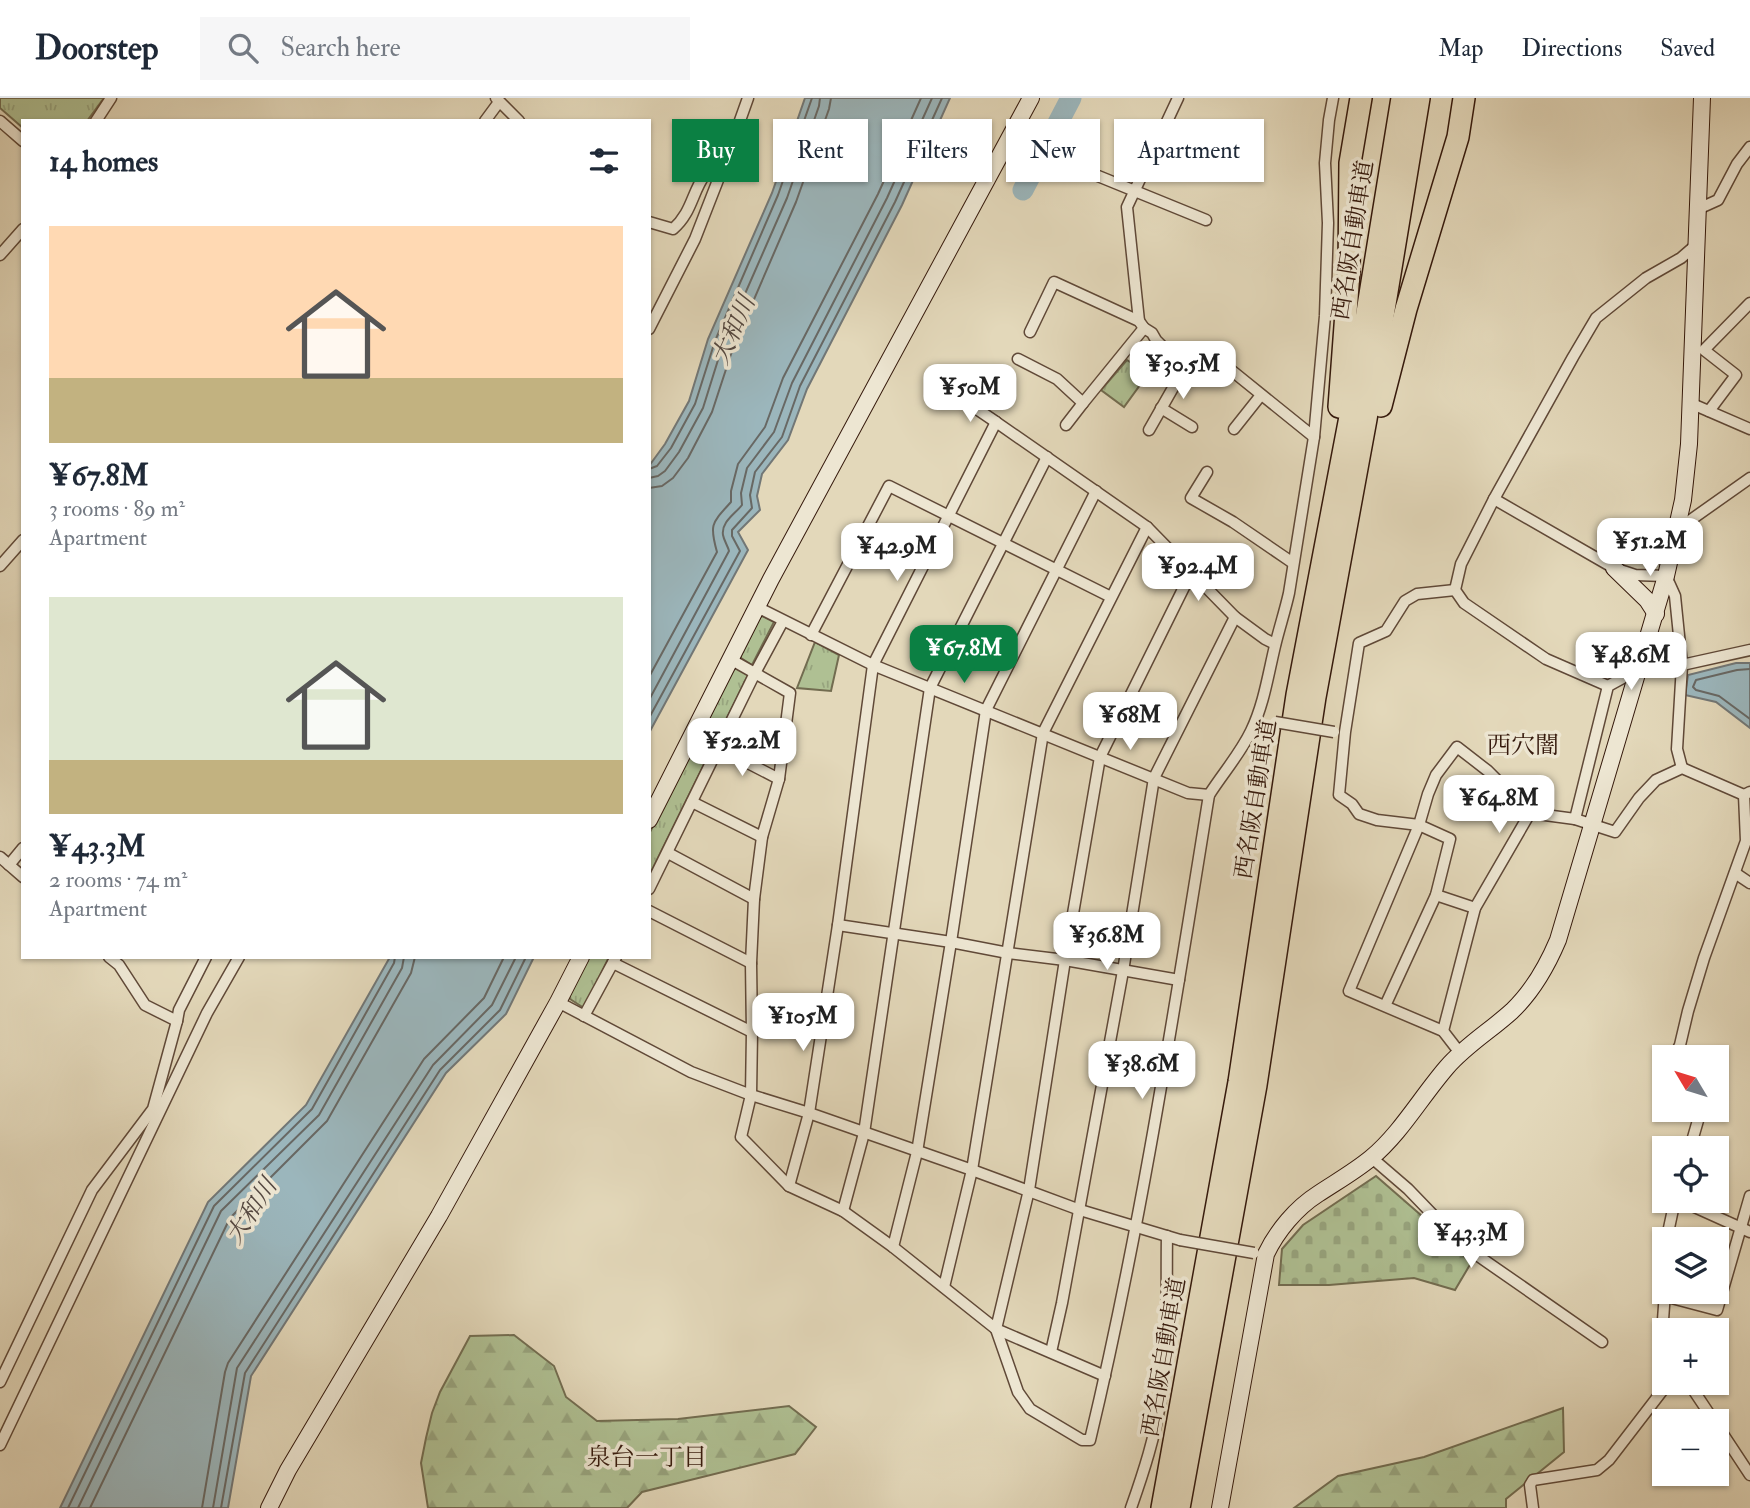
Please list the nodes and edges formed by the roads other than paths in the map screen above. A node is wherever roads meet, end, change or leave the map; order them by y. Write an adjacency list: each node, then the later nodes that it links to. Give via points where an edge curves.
1 (111, 98): 12 (street)
2 (748, 98): 15 (street)
3 (1031, 98): 67 (street)
4 (1332, 98): 47 (street, via 1325,163 1325,316)
5 (1361, 98): 58 (highway, via 1350,163 1348,285 1338,420 1321,544)
6 (1402, 98): 58 (highway, 西名阪自動車道)
7 (1419, 98): 58 (highway, 西名阪自動車道, via 1370,394)
8 (1464, 98): 58 (highway, via 1458,137 1384,391 1359,521)
9 (1702, 98): 23 (street)
10 (1175, 99): 22 (street)
11 (497, 100): 13 (street); 14 (street)
12 (97, 119)
13 (486, 119)
14 (517, 119)
15 (741, 119)
16 (0, 121): 17 (street)
17 (21, 139)
18 (1750, 147): 23 (street, via 1718,200)
19 (1100, 177): 22 (street)
20 (700, 182): 25 (street, via 682,222 673,229)
21 (717, 182): 31 (street, via 695,239)
22 (1134, 191): 24 (street); 30 (street, via 1128,206)
23 (1698, 209): 27 (street)
24 (1206, 220)
25 (651, 223)
26 (21, 231): 28 (street)
27 (1696, 245): 37 (street); 52 (street, via 1596,318)
28 (0, 256)
29 (1750, 303): 40 (street, via 1704,351 1736,375)
30 (1142, 324): 32 (street, via 1054,282); 33 (street, via 1168,352); 38 (street)
31 (651, 325)
32 (1030, 332)
33 (1190, 358): 35 (street, via 1226,366); 39 (street)
34 (1018, 359): 38 (street, via 1057,379)
35 (1261, 395): 44 (street); 47 (street)
36 (962, 399): 41 (street)
37 (1690, 402): 40 (street); 55 (street)
38 (1083, 403): 42 (street)
39 (1161, 408): 43 (street); 46 (street)
40 (1709, 411): 45 (street)
41 (996, 422): 48 (street); 53 (street)
42 (1066, 425)
43 (1192, 428)
44 (1234, 429)
45 (1750, 429)
46 (1149, 430)
47 (1314, 437): 59 (street)
48 (1047, 457): 51 (street); 57 (street)
49 (1207, 472): 59 (street, via 1191,498)
50 (1750, 478): 55 (street)
51 (1096, 491): 54 (street); 62 (street)
52 (1494, 499): 61 (street); 65 (street, via 1461,564)
53 (948, 515): 57 (street); 71 (street, via 889,486); 75 (street)
54 (1147, 527): 63 (street); 66 (street)
55 (1678, 529): 64 (street)
56 (21, 542): 60 (street)
57 (1004, 543): 62 (street); 80 (street)
58 (1330, 563): 165 (highway, 西名阪自動車道, via 1297,695 1239,1082); 166 (highway, 西名阪自動車道, via 1315,697 1256,1085)
59 (1293, 564): 72 (street)
60 (0, 566)
61 (1614, 568): 64 (street, via 1635,575); 68 (street)
62 (1056, 569): 66 (street); 81 (street)
63 (1191, 573): 69 (street); 86 (street)
64 (1666, 576): 68 (street); 76 (street, via 1675,596)
65 (1455, 590): 79 (street, via 1464,603 1546,659); 83 (street, via 1417,594 1405,601 1386,631 1360,643)
66 (1111, 597): 84 (street)
67 (757, 607): 70 (street); 74 (street)
68 (1656, 614): 77 (street)
69 (1235, 617): 72 (street); 88 (street)
70 (783, 621): 71 (street); 78 (street)
71 (811, 635): 75 (street)
72 (1275, 644): 82 (street)
73 (1750, 650): 76 (street)
74 (730, 659): 78 (street); 94 (street)
75 (873, 665): 80 (street); 111 (street)
76 (1682, 665): 77 (street); 87 (street, via 1677,749)
77 (1639, 669): 79 (street); 96 (street)
78 (755, 673): 85 (street); 89 (street, via 790,693)
79 (1608, 686): 95 (street)
80 (930, 688): 81 (street); 112 (street)
81 (986, 710): 84 (street); 113 (street)
82 (1257, 716): 83 (street, bridge); 91 (street, via 1241,750)
83 (1340, 732): 97 (street, via 1339,795 1359,814)
84 (1044, 733): 86 (street); 114 (street)
85 (719, 748): 89 (street); 92 (street)
86 (1100, 757): 88 (street); 119 (street)
87 (1682, 768): 90 (street); 96 (street, via 1656,780 1615,832)
88 (1154, 778): 91 (street, via 1188,793); 122 (street)
89 (779, 779): 98 (street)
90 (1747, 794): 103 (street, via 1746,841)
91 (1209, 795): 123 (street)
92 (692, 802): 98 (street); 100 (street)
93 (1530, 813): 95 (street); 97 (street, via 1457,747 1436,775); 109 (street)
94 (651, 816)
95 (1575, 819): 96 (street)
96 (1593, 824): 131 (street, via 1548,962 1513,1010)
97 (1419, 825): 107 (street, via 1450,839); 125 (street, via 1349,992)
98 (762, 837): 108 (street)
99 (21, 850): 102 (street)
100 (668, 853): 106 (street); 108 (street)
101 (0, 857): 102 (street)
102 (9, 865): 104 (street)
103 (1735, 873): 105 (street); 130 (street, via 1704,958)
104 (21, 875)
105 (1750, 883)
106 (651, 885)
107 (1436, 895): 109 (street); 125 (street)
108 (754, 899): 121 (street)
109 (1475, 908): 128 (street)
110 (651, 912): 121 (street)
111 (838, 925): 112 (street); 134 (street)
112 (893, 934): 113 (street); 135 (street)
113 (951, 942): 114 (street); 136 (street)
114 (1008, 953): 119 (street); 138 (street)
115 (205, 959): 127 (street)
116 (238, 959): 133 (street)
117 (580, 959): 124 (street)
118 (615, 960): 126 (street); 129 (street)
119 (1065, 960): 122 (street); 140 (street)
120 (122, 961): 127 (street, via 145,1005)
121 (751, 963): 129 (street)
122 (1123, 971): 123 (street); 142 (street)
123 (1179, 980): 145 (street)
124 (558, 1002): 126 (street); 163 (street)
125 (1385, 1006): 128 (street)
126 (584, 1016): 132 (street, via 691,1072)
127 (177, 1020): 133 (street)
128 (1443, 1031): 131 (street)
129 (752, 1032): 132 (street)
130 (1680, 1045)
131 (1460, 1053): 137 (street)
132 (751, 1095): 134 (street); 139 (street, via 741,1137)
133 (157, 1111): 158 (street, via 92,1190); 161 (street)
134 (809, 1113): 135 (street); 139 (street)
135 (864, 1133): 136 (street); 143 (street)
136 (917, 1152): 138 (street); 148 (street)
137 (1372, 1158): 149 (street, via 1304,1205); 155 (street, via 1461,1244)
138 (972, 1170): 140 (street); 151 (street)
139 (789, 1186): 143 (street)
140 (1029, 1190): 142 (street); 154 (street)
141 (1750, 1196): 146 (street)
142 (1080, 1210): 145 (street); 156 (street)
143 (843, 1211): 148 (street)
144 (1706, 1213): 146 (street)
145 (1136, 1228): 147 (street); 157 (street)
146 (1745, 1230): 150 (street)
147 (1167, 1236): 149 (street, bridge); 164 (street, via 1161,1397 1149,1457)
148 (893, 1247): 151 (street)
149 (1260, 1254): 167 (street)
150 (1729, 1276)
151 (944, 1287): 154 (street)
152 (1698, 1304): 153 (street, via 1717,1310)
153 (1719, 1304)
154 (996, 1329): 156 (street); 157 (street, via 1018,1392 1030,1409 1082,1440 1090,1440)
155 (1602, 1342)
156 (1051, 1352): 157 (street)
157 (1105, 1377)
158 (0, 1382)
159 (1659, 1395): 168 (street, via 1597,1470 1533,1480)
160 (1729, 1443): 162 (street)
161 (0, 1444)
162 (1750, 1475)
163 (269, 1508)
164 (1131, 1508)
165 (1162, 1508)
166 (1179, 1508)
167 (1220, 1508)
168 (1533, 1508)

